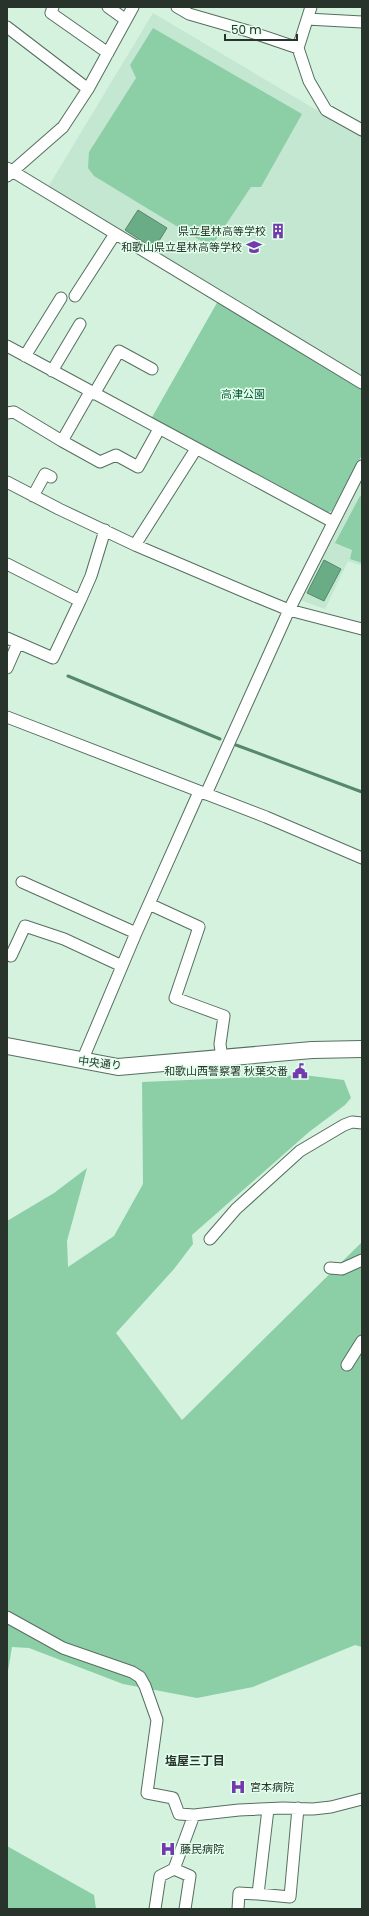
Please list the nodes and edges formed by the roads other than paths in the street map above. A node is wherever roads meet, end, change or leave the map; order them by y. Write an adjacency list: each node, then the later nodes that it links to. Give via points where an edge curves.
1 (108, 7): 7 (street)
2 (133, 7): 7 (street)
3 (177, 7): 10 (street, via 189,14)
4 (311, 7): 6 (street)
5 (49, 9): 11 (street)
6 (307, 19): 8 (street); 10 (street)
7 (126, 20): 11 (street)
8 (362, 22)
9 (7, 27): 12 (street)
10 (298, 48): 13 (street, via 309,81 326,110)
11 (108, 53): 12 (street)
12 (88, 89): 14 (street, via 63,127)
13 (362, 130)
14 (9, 172): 15 (street)
15 (115, 234): 16 (street); 23 (street)
16 (75, 296)
17 (61, 298): 20 (street)
18 (80, 324): 22 (street)
19 (7, 346): 20 (street)
20 (25, 356): 22 (street)
21 (152, 369): 24 (street, via 119,351)
22 (52, 371): 24 (street)
23 (362, 383)
24 (92, 393): 26 (street); 27 (street)
25 (7, 413): 27 (street, via 14,412)
26 (159, 429): 27 (street, via 138,468 116,455 100,462); 28 (street)
27 (62, 441)
28 (196, 448): 33 (street); 35 (street)
29 (362, 466): 33 (street)
30 (51, 477): 32 (street, via 45,474)
31 (7, 482): 32 (street)
32 (33, 496): 34 (street)
33 (333, 522): 38 (street)
34 (105, 530): 35 (street); 37 (street, via 91,576)
35 (135, 545): 38 (street)
36 (7, 564): 37 (street)
37 (80, 601): 41 (street, via 53,658)
38 (289, 610): 39 (street); 44 (street)
39 (362, 629)
40 (7, 638): 41 (street)
41 (18, 643): 42 (street)
42 (7, 668)
43 (7, 717): 44 (street)
44 (202, 793): 45 (street); 47 (street)
45 (362, 858)
46 (22, 882): 48 (street)
47 (149, 904): 48 (street); 53 (street, via 199,927 175,998 224,1016 220,1044)
48 (136, 932): 50 (street)
49 (11, 956): 50 (street, via 24,926 64,939)
50 (122, 966): 54 (street)
51 (7, 1046): 54 (highway, 中央通り)
52 (362, 1049): 53 (highway, 中央通り, via 318,1049)
53 (222, 1058): 54 (highway, 中央通り, via 118,1066)
54 (82, 1061)
55 (362, 1123): 56 (street, via 352,1122 344,1125 300,1151 236,1209)
56 (210, 1239)
57 (362, 1260): 58 (street, via 342,1269)
58 (330, 1268)
59 (362, 1341): 60 (street)
60 (347, 1365)
61 (7, 1616): 65 (street, via 63,1648 140,1677 157,1720 147,1794 173,1798 179,1814)
62 (362, 1799): 63 (street, via 331,1807)
63 (298, 1808): 64 (street); 67 (street, via 290,1897)
64 (268, 1809): 65 (street); 67 (street)
65 (194, 1815): 66 (street)
66 (174, 1869): 68 (street, via 160,1876); 69 (street, via 190,1876)
67 (258, 1894): 70 (street, via 239,1893)
68 (155, 1909)
69 (185, 1909)
70 (238, 1909)

